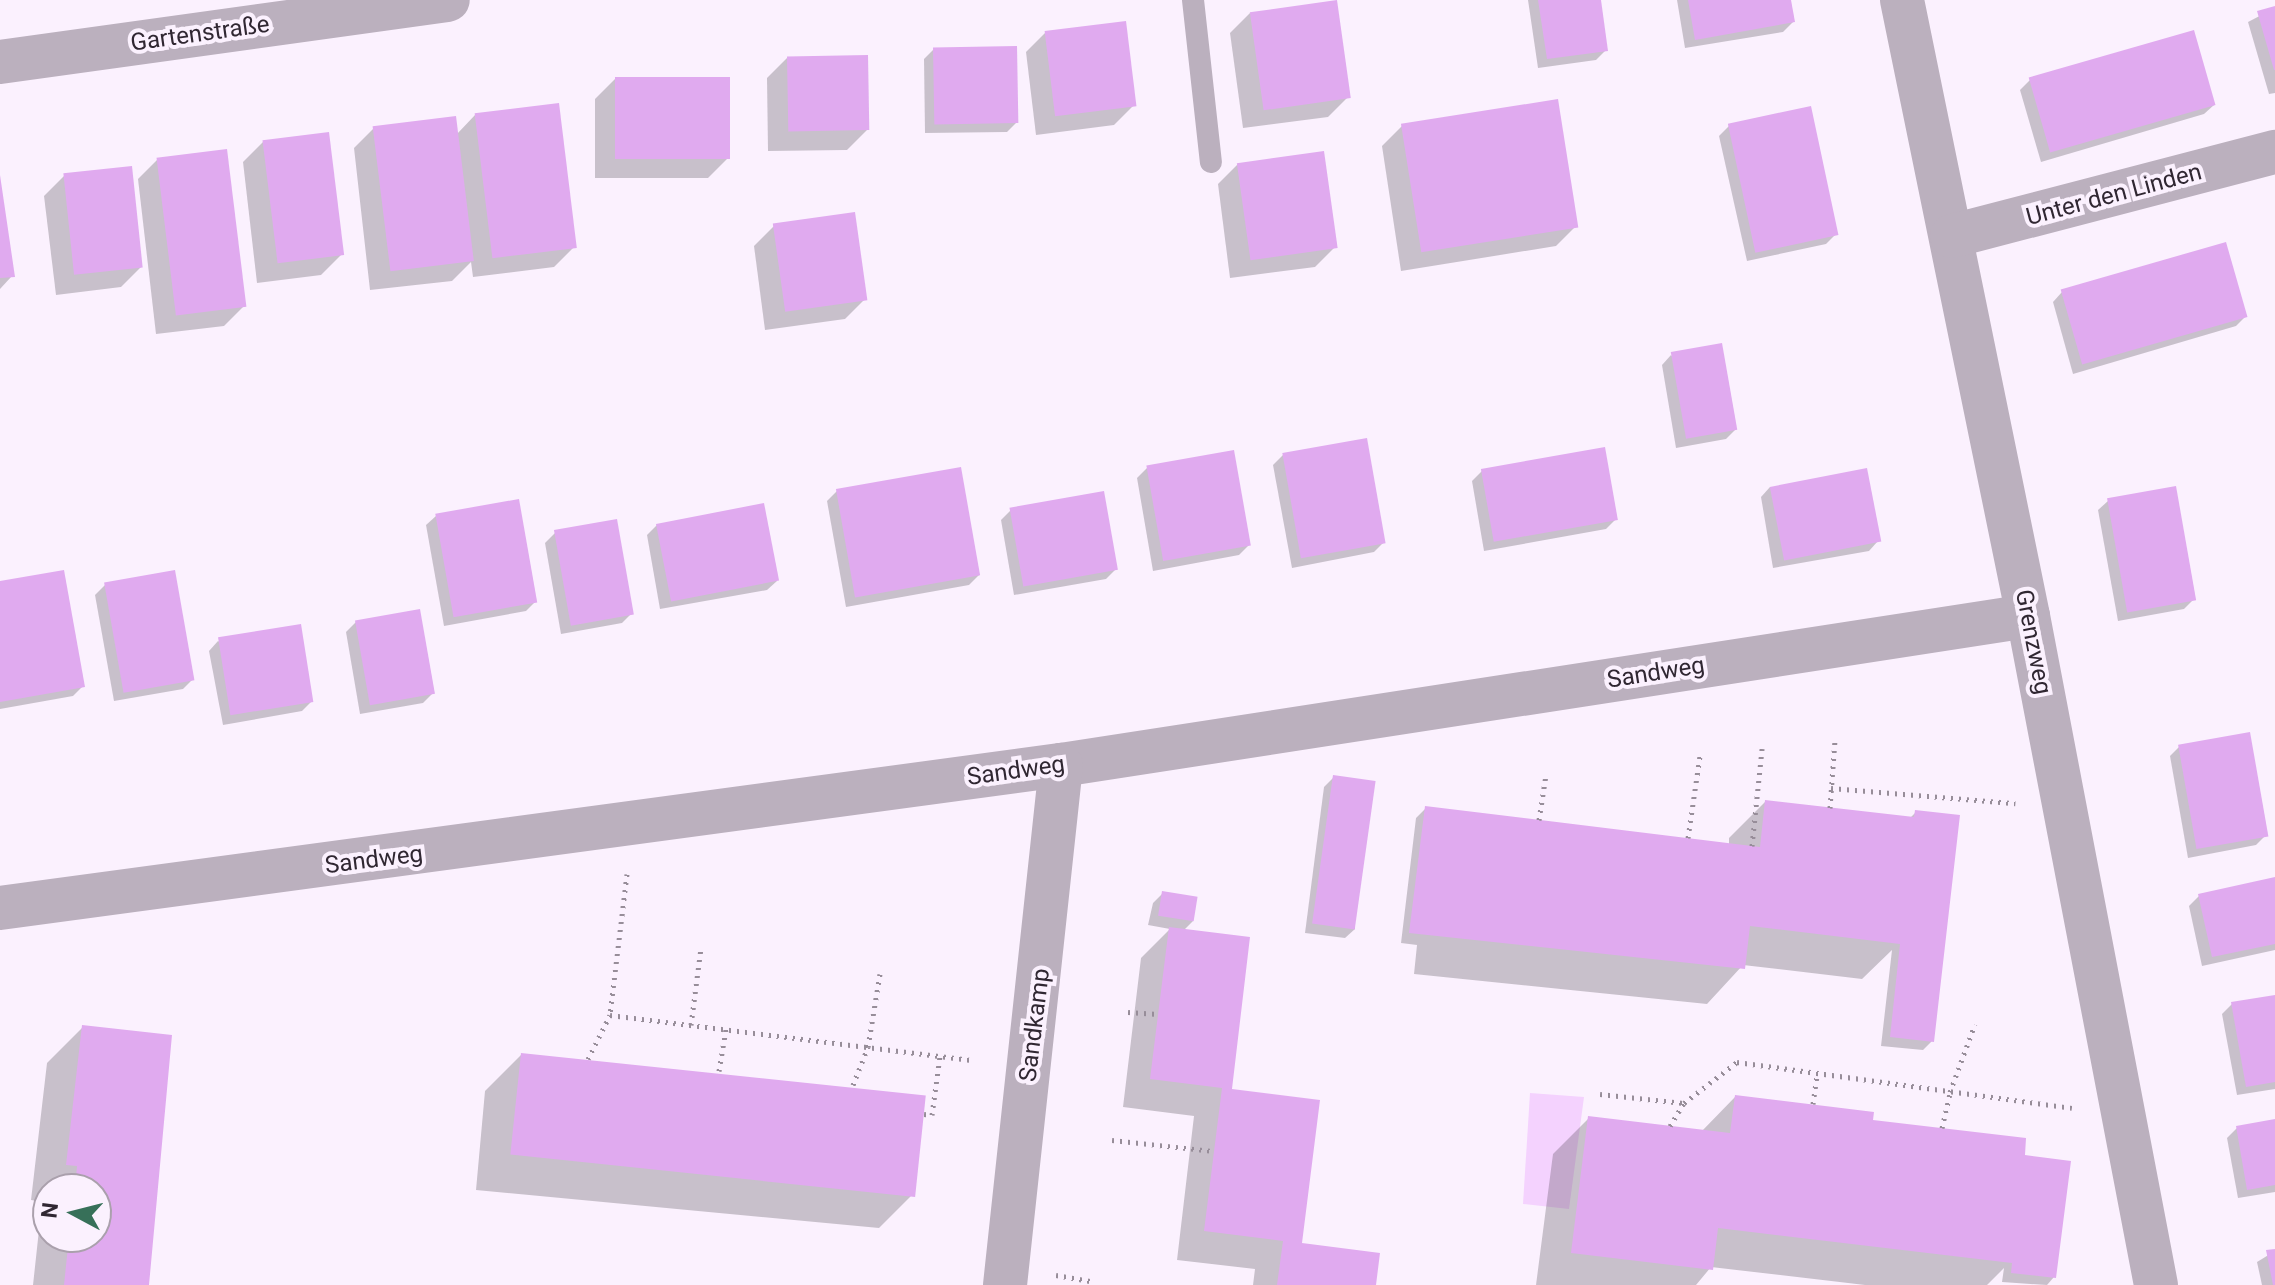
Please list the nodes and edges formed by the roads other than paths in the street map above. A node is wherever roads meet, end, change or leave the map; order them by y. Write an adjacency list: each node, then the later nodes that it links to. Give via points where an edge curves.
1 (448, 0): 4 (street, Gartenstraße)
2 (1193, 0): 7 (lane)
3 (1902, 0): 8 (street, Grenzweg)
4 (329, 8): 5 (street, Gartenstraße)
5 (0, 62)
6 (2275, 152): 8 (street, Unter den Linden)
7 (1211, 162)
8 (1952, 236): 9 (street, Grenzweg)
9 (2028, 616): 10 (street, Sandweg); 13 (street, Grenzweg)
10 (1061, 765): 11 (street, Sandweg); 12 (street, Sandkamp)
11 (0, 908)
12 (1005, 1285)
13 (2156, 1285)

